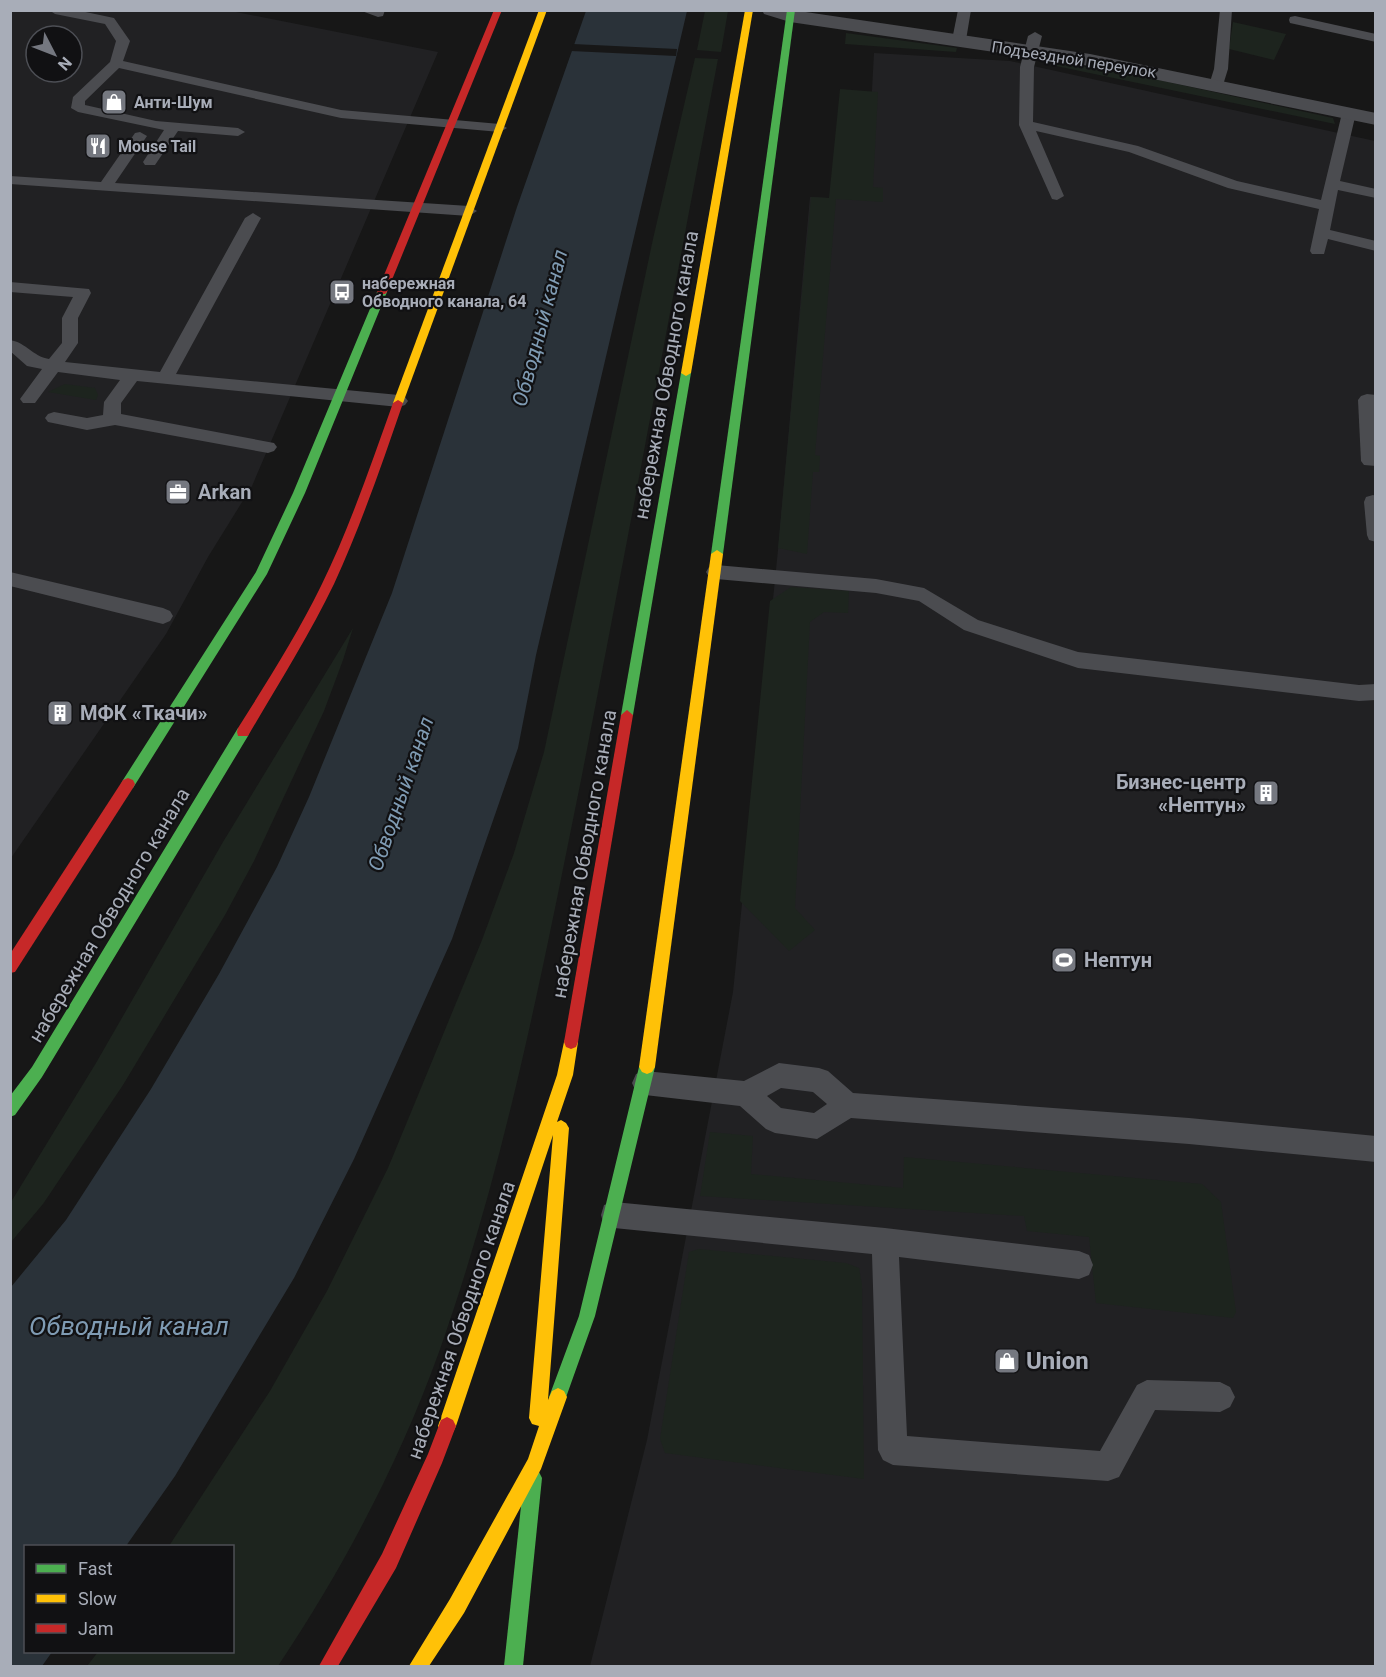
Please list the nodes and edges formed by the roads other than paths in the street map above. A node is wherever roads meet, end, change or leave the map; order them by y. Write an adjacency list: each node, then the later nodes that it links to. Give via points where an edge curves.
1 (55, 10): 15 (lane, via 109,21 123,42)
2 (365, 10): 3 (lane)
3 (379, 10)
4 (498, 10): 20 (main road)
5 (543, 10): 23 (main road, набережная Обводного канала)
6 (749, 10): 59 (main road, набережная Обводного канала)
7 (771, 10): 10 (street, Подъездной переулок)
8 (858, 10): 12 (street, Подъездной переулок)
9 (1226, 10): 16 (lane)
10 (790, 13): 12 (street, Подъездной переулок); 54 (main road)
11 (1294, 20): 13 (lane)
12 (962, 25): 14 (street, Подъездной переулок)
13 (1376, 38)
14 (1033, 44): 16 (street, Подъездной переулок, via 1100,62); 21 (lane, via 1027,67)
15 (116, 63): 20 (lane, via 341,114); 22 (lane, via 78,100 78,108 105,109)
16 (1218, 77): 17 (street, Подъездной переулок); 18 (street, Подъездной переулок)
17 (1376, 102)
18 (1350, 113): 19 (street, Подъездной переулок); 28 (lane)
19 (1376, 118)
20 (451, 125): 23 (lane); 33 (main road)
21 (1026, 125): 31 (lane); 32 (lane, via 1133,149 1233,185)
22 (174, 126): 24 (lane); 26 (lane)
23 (500, 128): 34 (main road, набережная Обводного канала)
24 (238, 132)
25 (140, 136): 29 (lane)
26 (150, 162)
27 (10, 180): 29 (lane)
28 (1332, 184): 30 (lane); 32 (lane)
29 (105, 186): 33 (lane)
30 (1376, 194)
31 (1057, 196)
32 (1328, 206): 36 (lane)
33 (417, 208): 34 (lane); 44 (main road)
34 (470, 211): 46 (main road, набережная Обводного канала)
35 (252, 218): 43 (lane)
36 (1322, 233): 37 (lane); 38 (lane)
37 (1376, 246)
38 (1318, 251)
39 (10, 287): 41 (lane, via 83,293 70,318 70,343)
40 (10, 345): 41 (lane, via 33,362)
41 (54, 365): 42 (lane); 45 (lane)
42 (132, 375): 43 (lane); 49 (lane, via 113,402 110,413)
43 (165, 379): 44 (lane)
44 (339, 396): 46 (lane); 58 (main road, via 261,574)
45 (29, 399)
46 (399, 401): 63 (main road, набережная Обводного канала, via 327,585 286,661 37,1072)
47 (1376, 401): 51 (lane, via 1367,400)
48 (54, 418): 49 (lane, via 87,423)
49 (115, 419): 50 (lane)
50 (268, 447)
51 (1370, 461)
52 (1373, 502): 53 (lane)
53 (1376, 534)
54 (716, 572): 57 (lane, via 876,586 924,596 971,625 1078,660); 60 (main road)
55 (10, 579): 56 (lane)
56 (163, 616)
57 (1376, 692)
58 (10, 967)
59 (565, 1076): 69 (main road); 70 (main road, набережная Обводного канала, via 436,1457 389,1561)
60 (645, 1083): 61 (lane); 65 (main road)
61 (746, 1094): 62 (lane, via 779,1075 819,1080); 62 (lane, via 775,1120 817,1125)
62 (848, 1105): 64 (lane)
63 (10, 1110)
64 (1376, 1149)
65 (614, 1215): 66 (lane); 69 (main road, via 587,1316)
66 (885, 1242): 67 (lane); 68 (lane, via 893,1450 1108,1466 1147,1395)
67 (1079, 1265)
68 (1220, 1397)
69 (535, 1463): 71 (main road, via 457,1606); 72 (main road)
70 (328, 1666)
71 (418, 1666)
72 (513, 1666)

